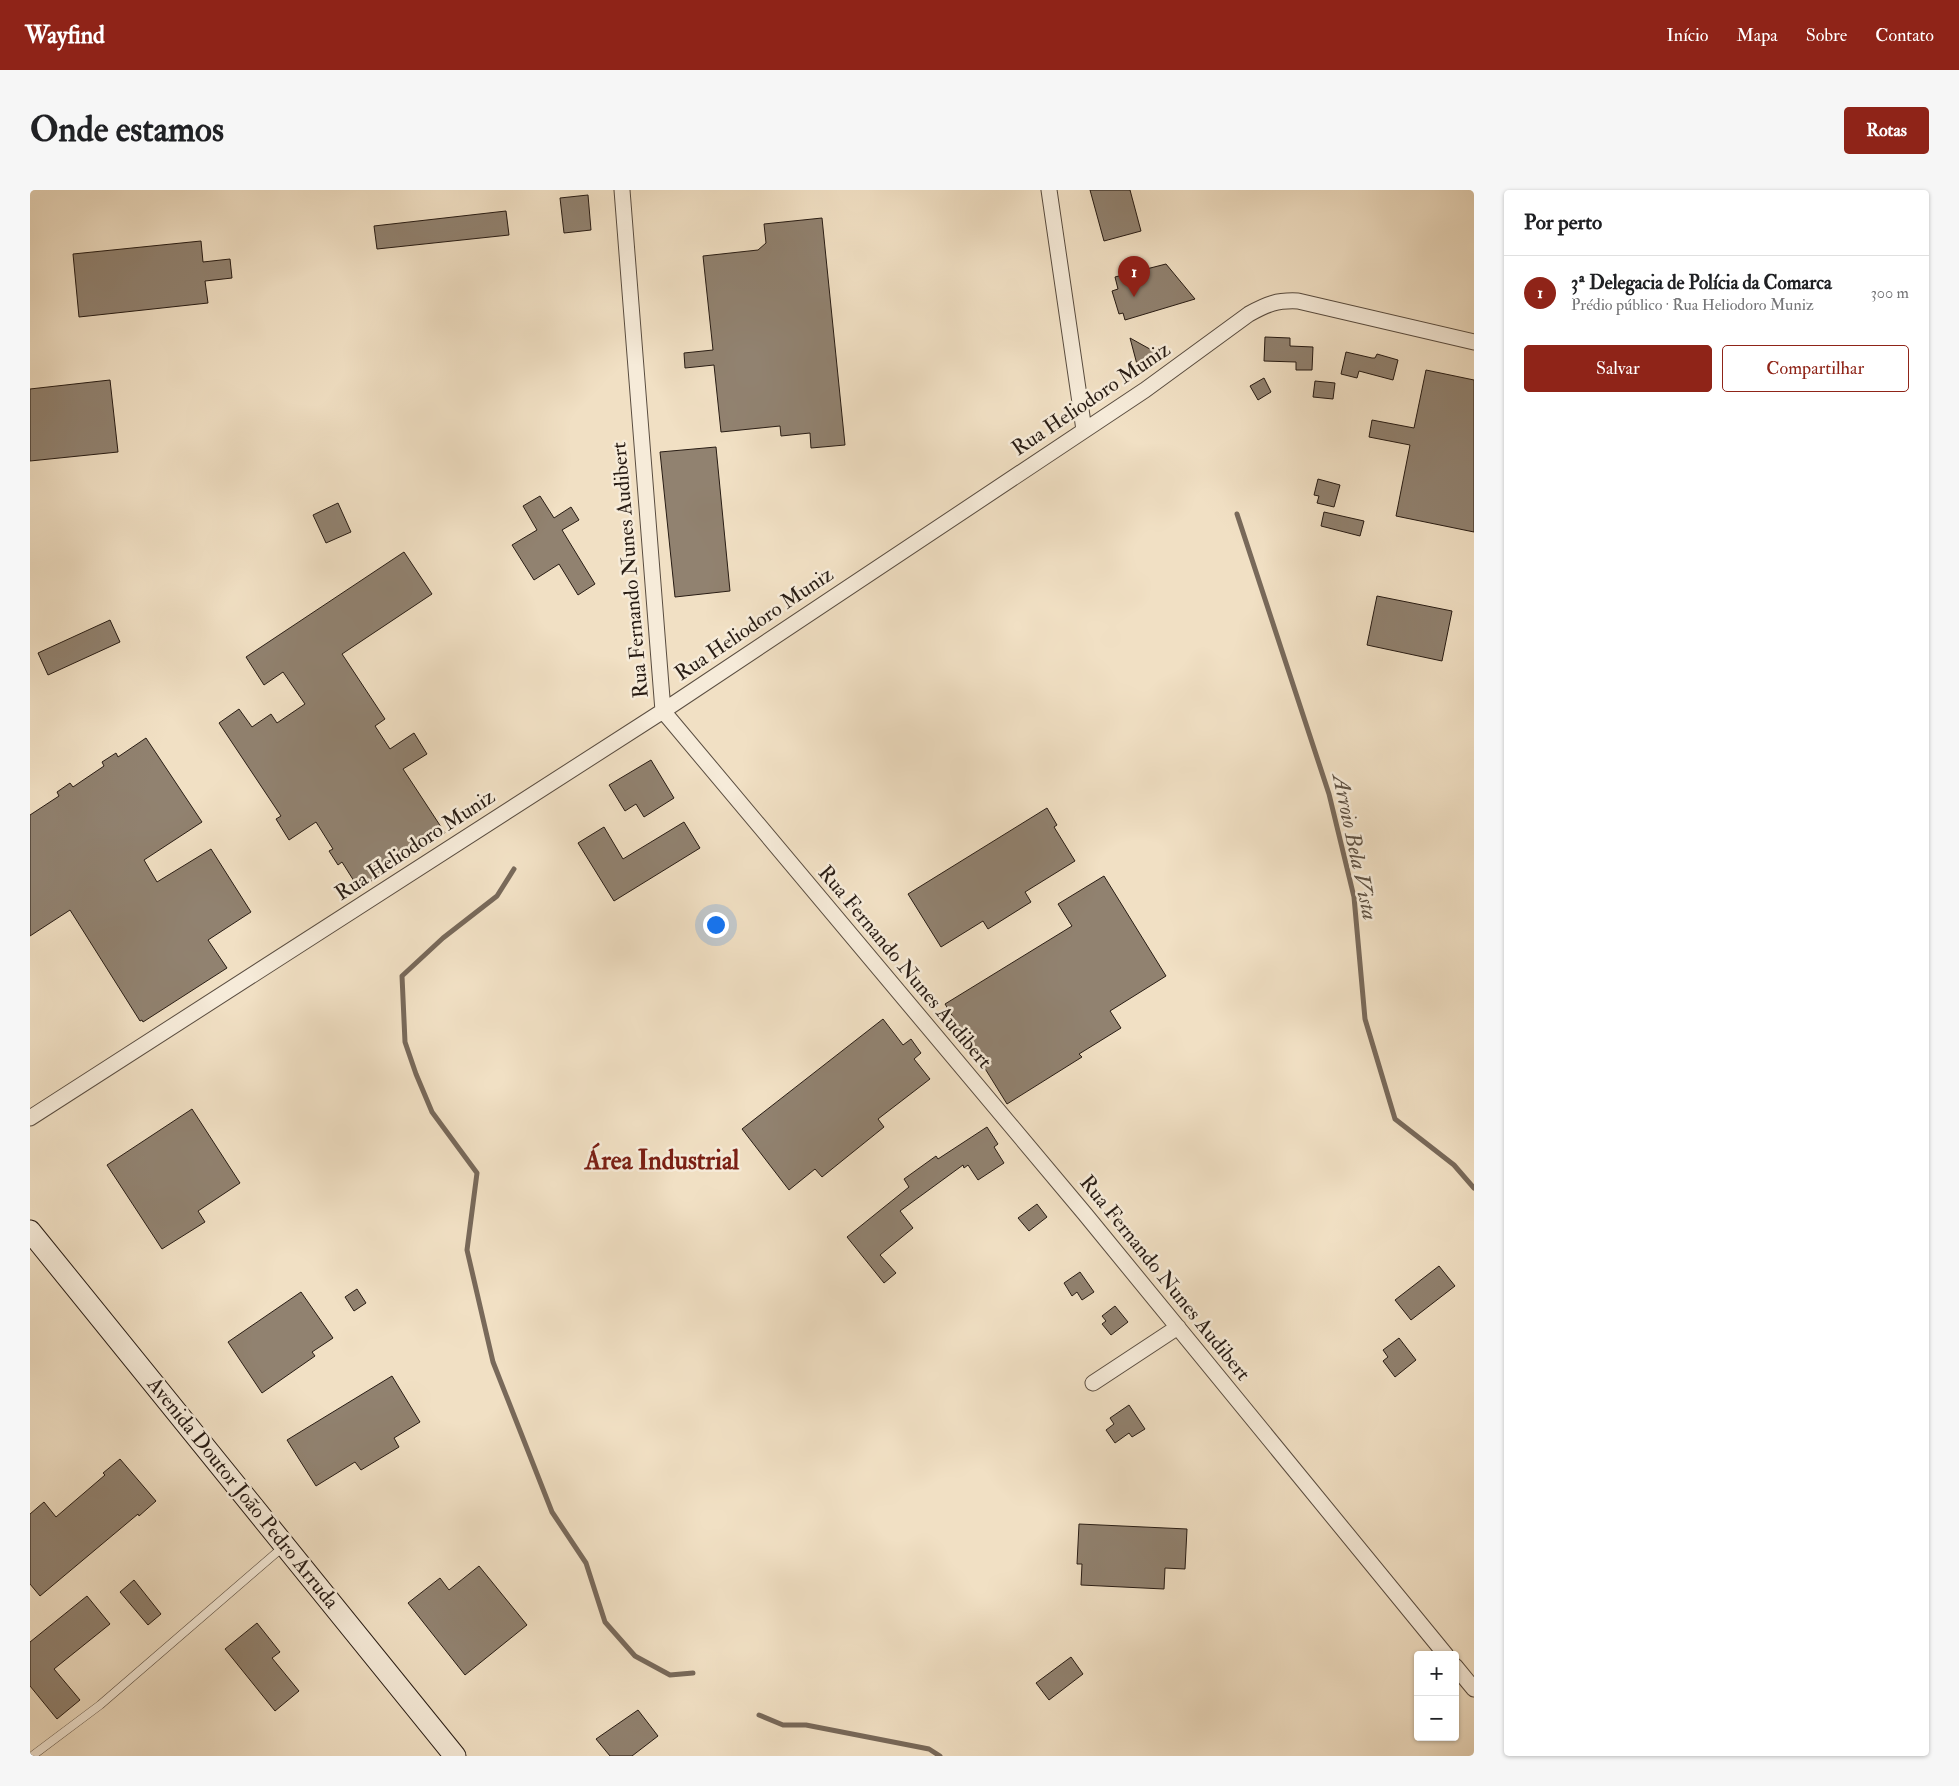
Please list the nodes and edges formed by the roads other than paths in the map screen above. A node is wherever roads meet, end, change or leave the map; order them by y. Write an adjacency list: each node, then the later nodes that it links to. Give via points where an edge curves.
1 (622, 190): 5 (street, Rua Fernando Nunes Audibert)
2 (1049, 190): 4 (street)
3 (1474, 342): 4 (street, Rua Heliodoro Muniz, via 1282,300 1266,304 1249,314)
4 (1084, 430): 5 (street, Rua Heliodoro Muniz)
5 (663, 711): 6 (street, Rua Heliodoro Muniz); 8 (street, Rua Fernando Nunes Audibert)
6 (30, 1118)
7 (30, 1230): 10 (main road, Avenida Doutor João Pedro Arruda)
8 (1178, 1327): 9 (street); 11 (street, Rua Fernando Nunes Audibert)
9 (1093, 1383)
10 (285, 1546): 14 (lane, via 100,1705); 15 (main road, Avenida Doutor João Pedro Arruda)
11 (1443, 1651)
12 (1459, 1671): 13 (street)
13 (1474, 1689)
14 (32, 1756)
15 (456, 1756)

